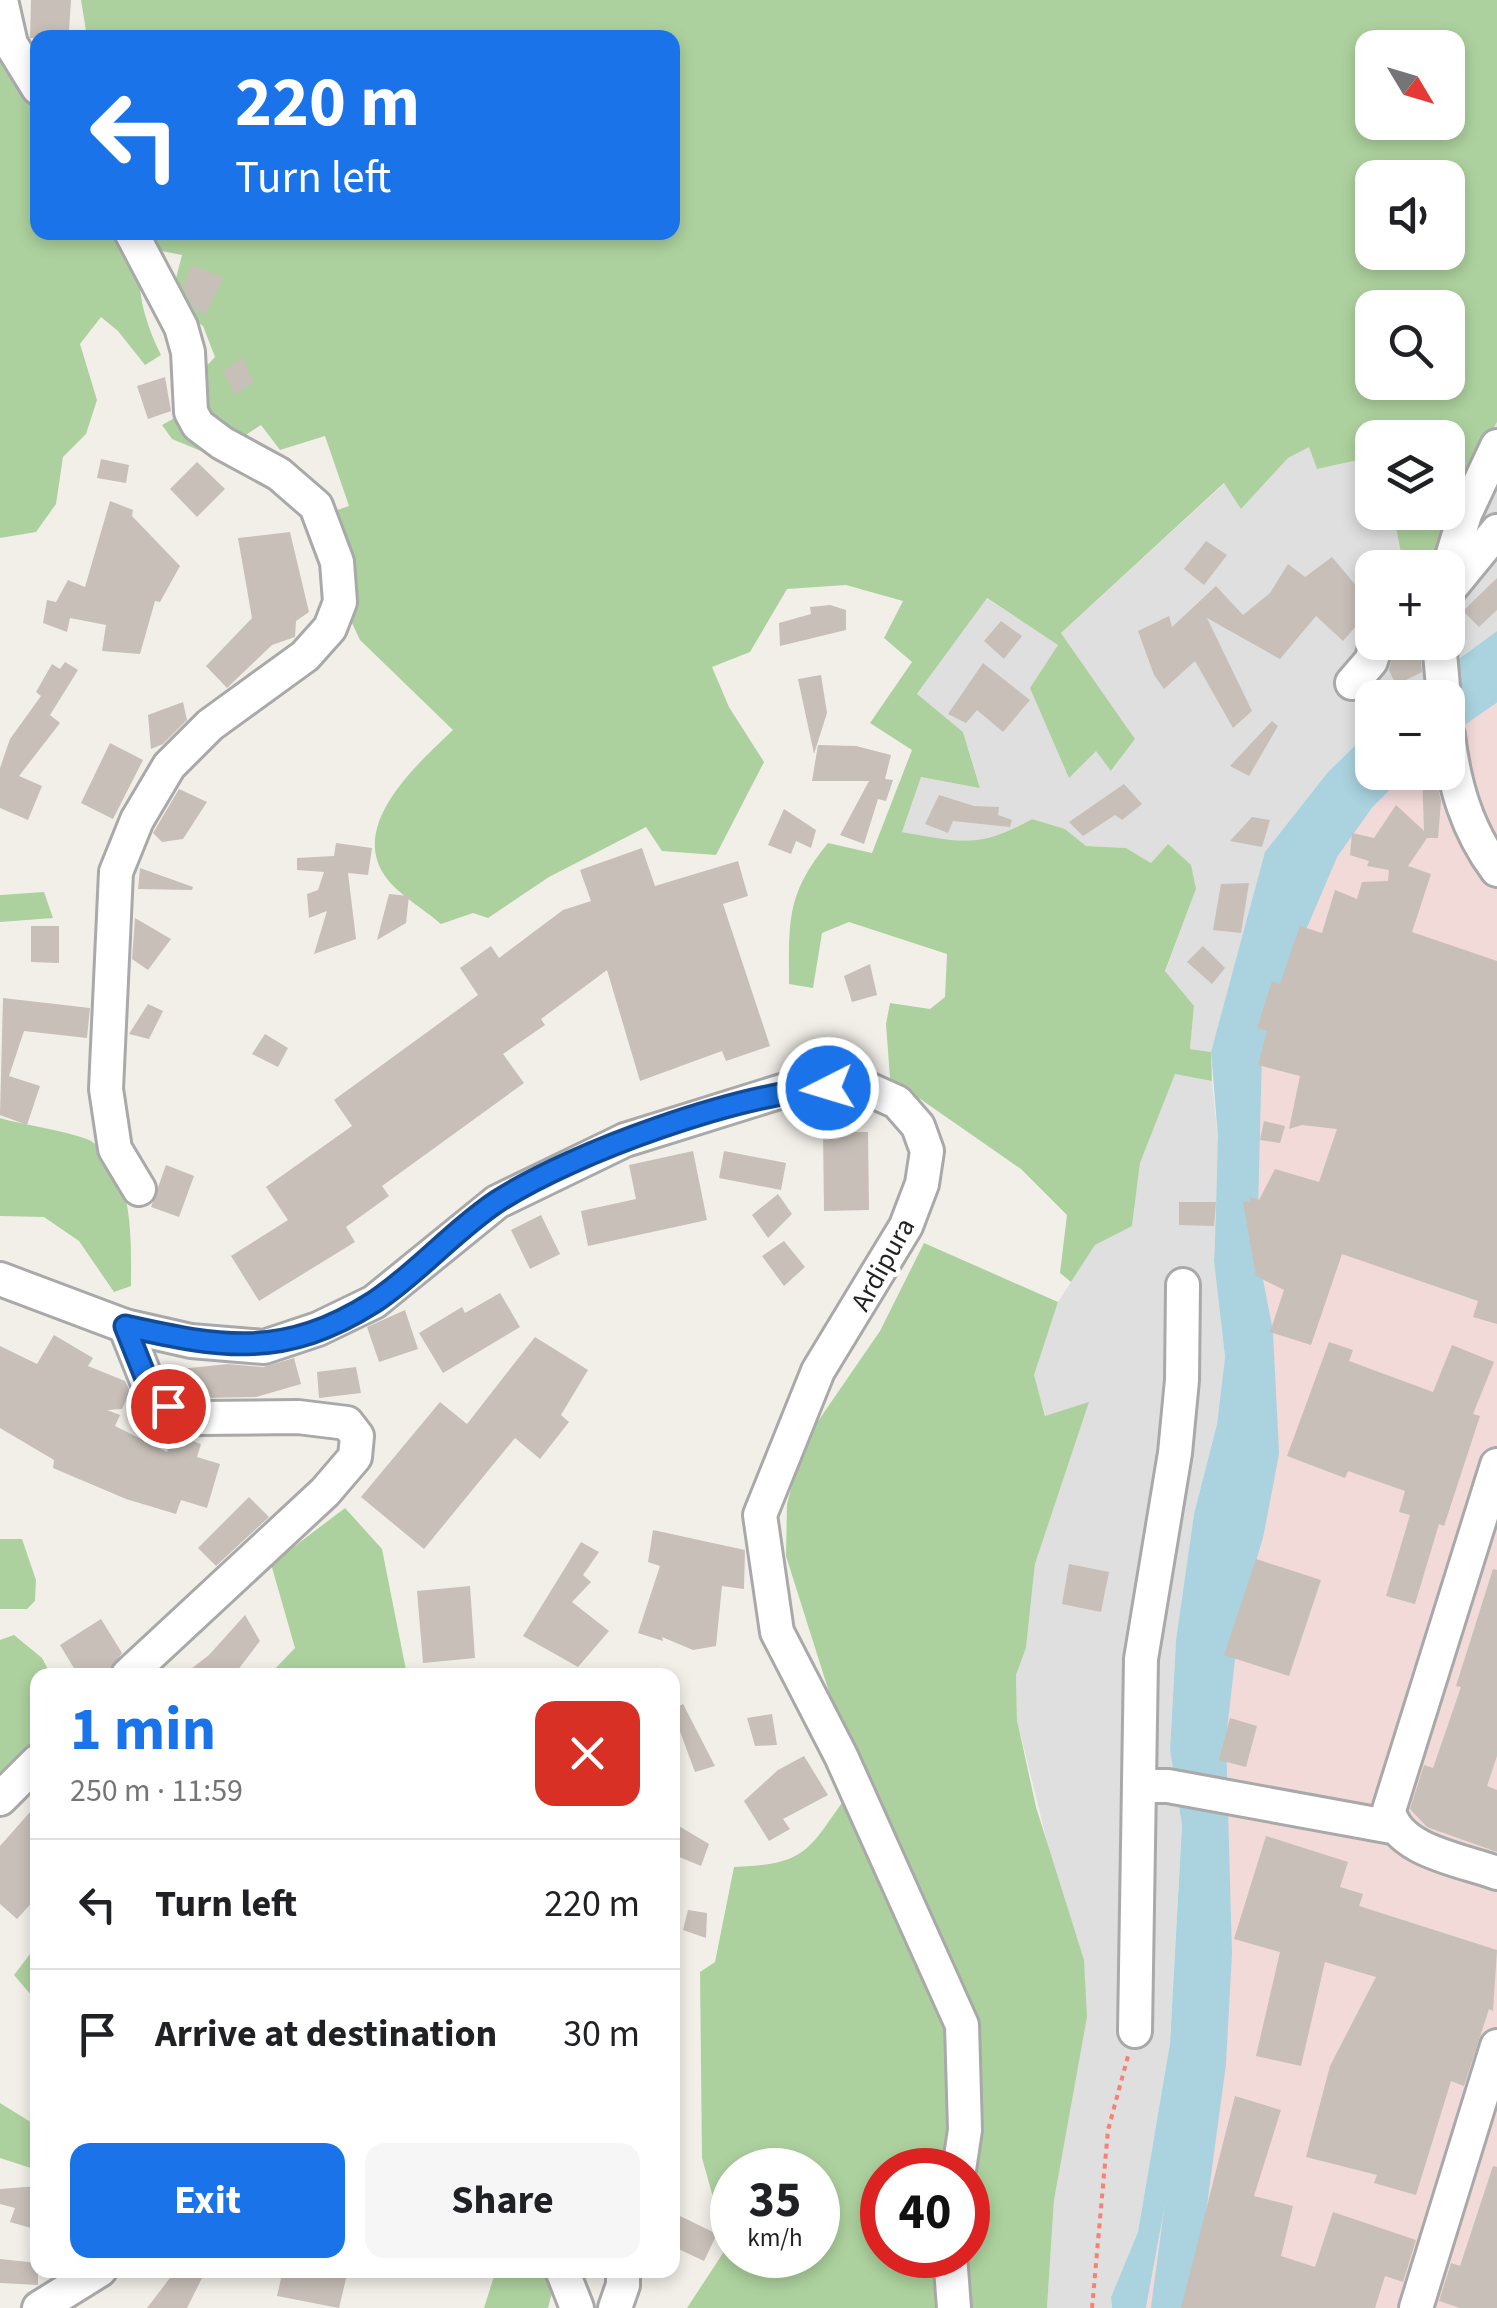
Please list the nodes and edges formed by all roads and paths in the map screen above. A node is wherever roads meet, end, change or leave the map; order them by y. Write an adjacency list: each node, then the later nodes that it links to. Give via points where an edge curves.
1 (1, 0): 2 (street, via 11,44)
2 (30, 75)
3 (136, 240): 12 (street, via 180,328 198,425 279,474 316,506 337,562 340,602 330,628 304,656 210,724 169,766 116,872 106,1089 115,1149)
4 (1497, 446): 6 (street)
5 (1497, 531): 7 (street)
6 (1454, 550)
7 (1465, 570)
8 (1371, 660): 9 (street)
9 (1352, 682)
10 (1457, 790): 11 (street, via 1477,843)
11 (1497, 870)
12 (138, 1189)
13 (0, 1279): 15 (street, Ardipura)
14 (1183, 1285): 19 (street, via 1176,1453 1141,1659)
15 (125, 1326): 17 (street, via 149,1386 168,1406 199,1418 348,1424 357,1436 355,1457 325,1492); 25 (street, Ardipura, via 264,1347 374,1302 497,1202 625,1140 782,1091 866,1088 897,1102 918,1126 927,1150 922,1184 906,1226 818,1371 760,1515 777,1632 841,1756 962,2025)
16 (1497, 1465): 21 (street, via 1394,1783)
17 (136, 1668)
18 (30, 1769): 20 (street)
19 (1153, 1786): 21 (street); 23 (street)
20 (0, 1799)
21 (1392, 1827): 22 (street, via 1404,1838)
22 (1497, 1874)
23 (1135, 2031): 34 (path, via 1108,2130)
24 (1497, 2046): 35 (street)
25 (961, 2148)
26 (87, 2278): 30 (street)
27 (565, 2278): 31 (street)
28 (624, 2278): 32 (street)
29 (952, 2278): 33 (street)
30 (38, 2308)
31 (576, 2308)
32 (615, 2308)
33 (954, 2308)
34 (1092, 2308)
35 (1416, 2308)

